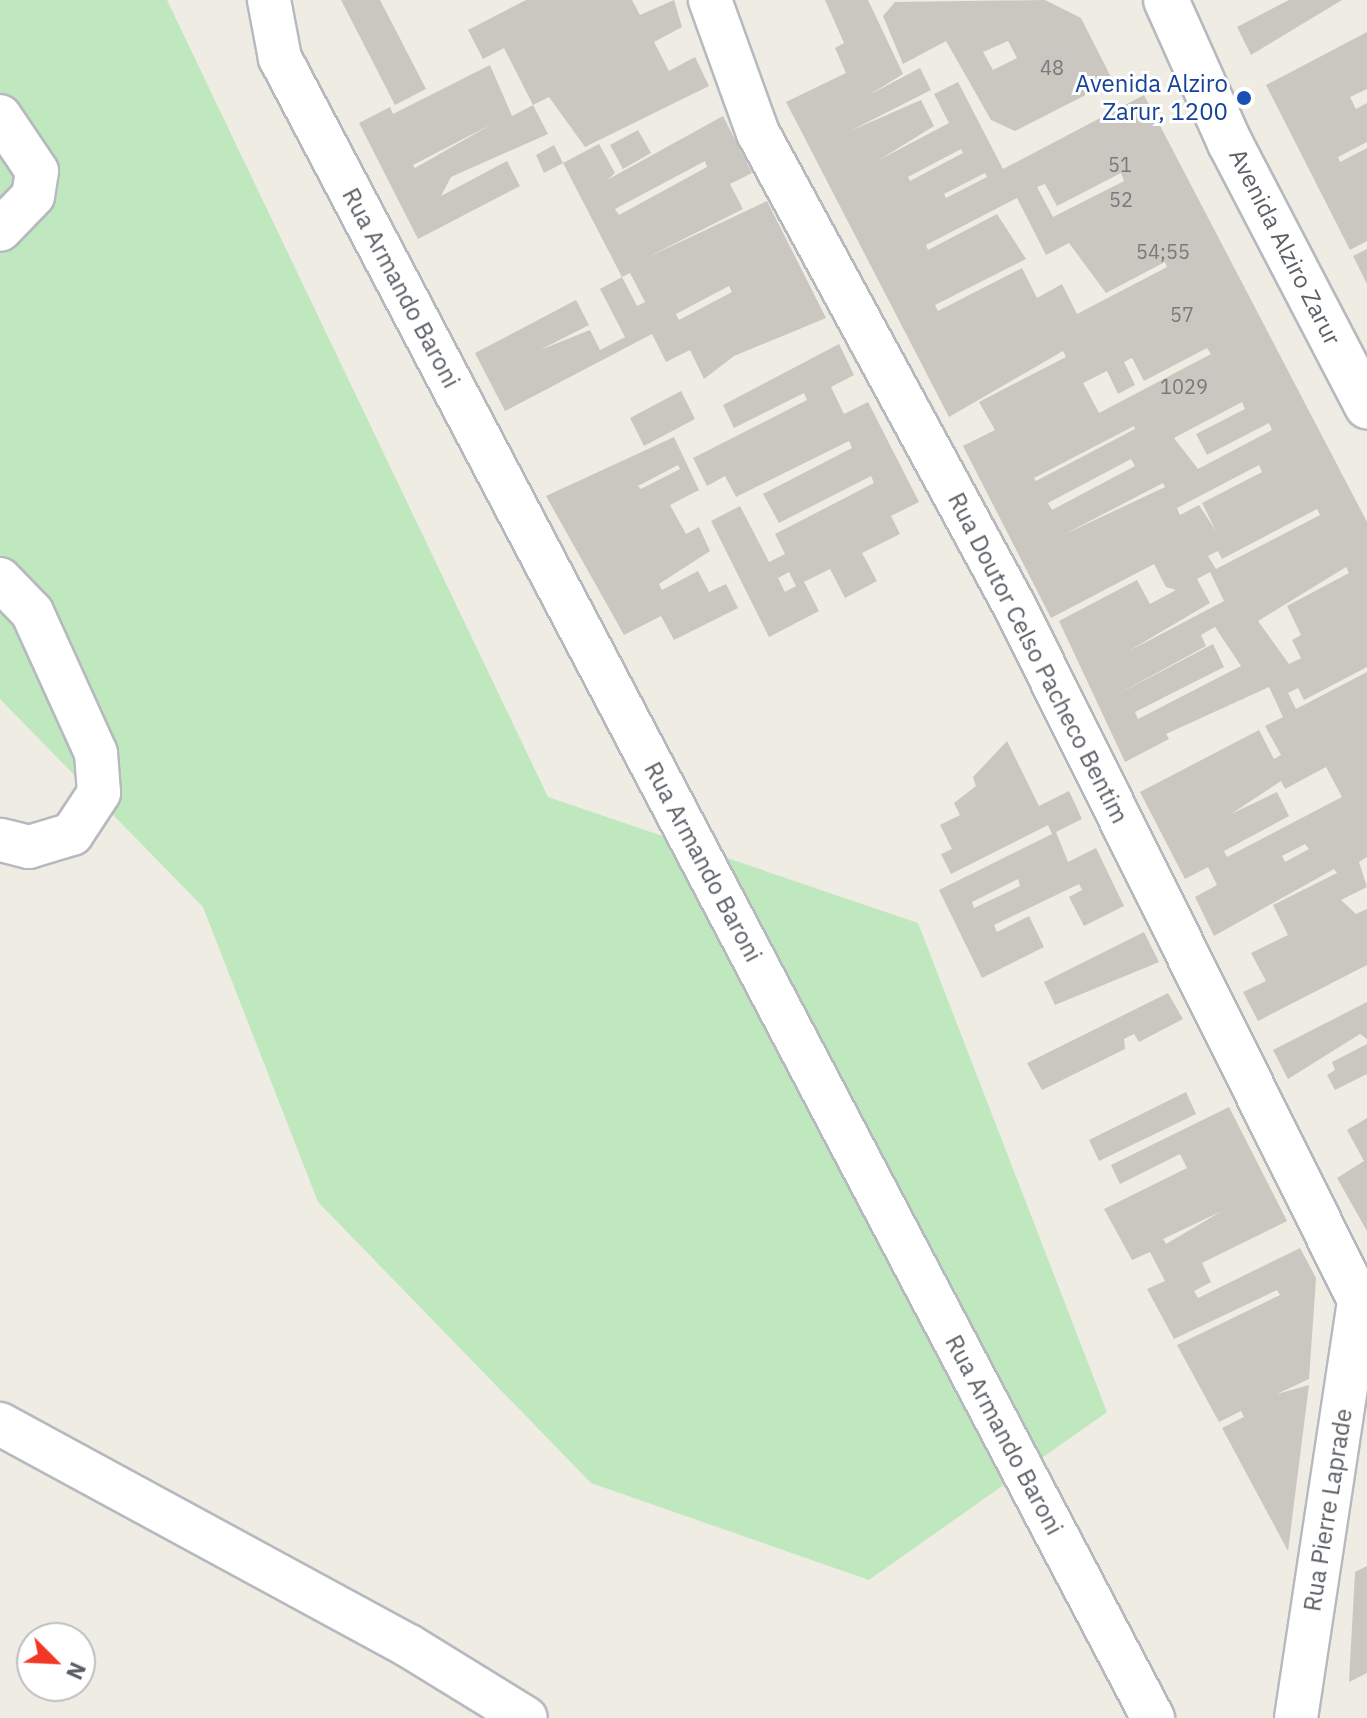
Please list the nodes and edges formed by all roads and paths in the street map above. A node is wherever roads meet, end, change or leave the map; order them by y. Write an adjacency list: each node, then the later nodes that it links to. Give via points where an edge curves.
1 (269, 0): 12 (street, Rua Armando Baroni, via 280,58)
2 (710, 0): 9 (street, Rua Doutor Celso Pacheco Bentim, via 758,133 1015,607)
3 (1166, 0): 6 (street, Avenida Alziro Zarur, via 1230,143)
4 (0, 116): 5 (street, via 37,171 33,196)
5 (0, 230)
6 (1367, 406)
7 (0, 579): 8 (street, via 32,612 96,753 99,793 72,834 29,847)
8 (0, 840)
9 (1364, 1306): 13 (street, Rua Pierre Laprade)
10 (0, 1424): 11 (street)
11 (526, 1718)
12 (1153, 1718)
13 (1296, 1718)

